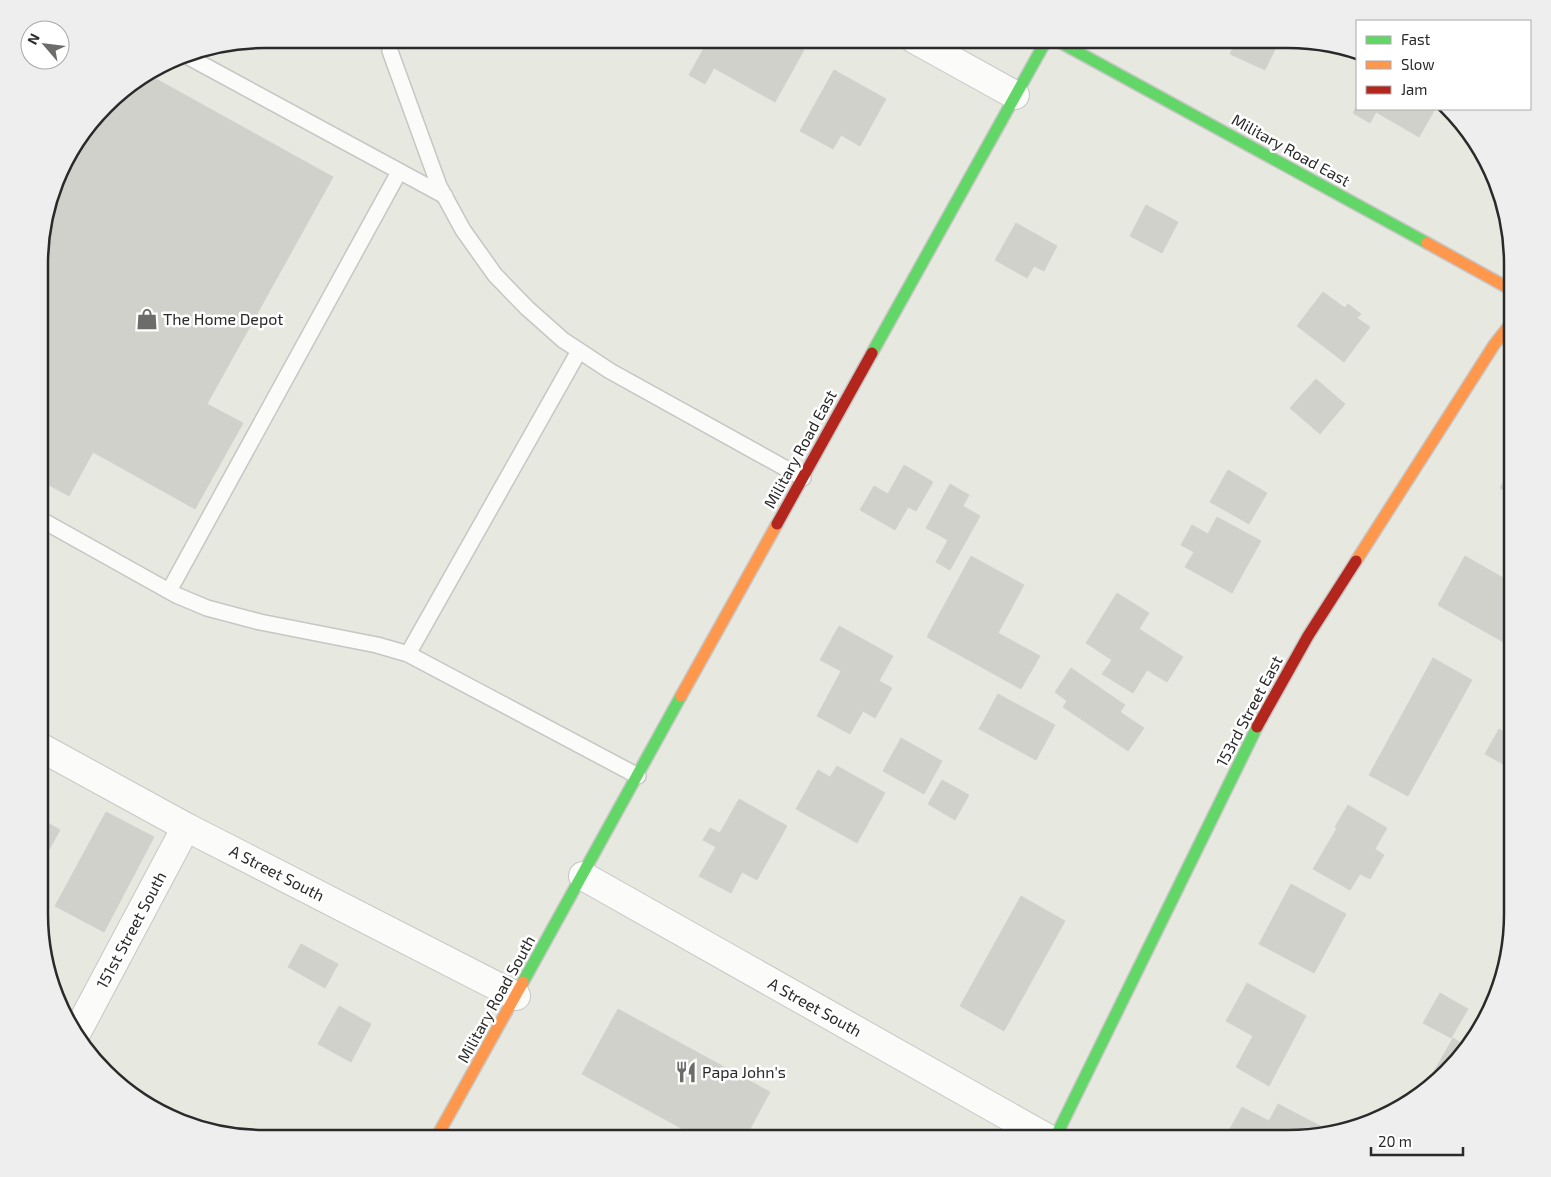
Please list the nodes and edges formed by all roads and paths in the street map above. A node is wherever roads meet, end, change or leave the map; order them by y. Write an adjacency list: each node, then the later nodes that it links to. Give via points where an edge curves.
1 (930, 48): 6 (street)
2 (1042, 48): 6 (street, Military Road East)
3 (1070, 48): 9 (street, Military Road East)
4 (390, 51): 8 (lane)
5 (193, 59): 7 (lane)
6 (1016, 95): 12 (street, Military Road East)
7 (400, 172): 8 (lane); 14 (lane)
8 (444, 196): 11 (lane, via 495,275 527,308)
9 (1503, 285)
10 (1503, 334): 24 (street, 153rd Street East, via 1308,636 1250,739)
11 (579, 351): 12 (lane); 15 (lane)
12 (803, 478): 17 (street, Military Road East)
13 (48, 523): 14 (lane)
14 (169, 591): 15 (lane, via 207,608 260,622)
15 (408, 654): 17 (lane)
16 (48, 750): 18 (street, A Street South)
17 (638, 776): 19 (street, Military Road East)
18 (186, 827): 20 (street, A Street South); 21 (street, 151st Street South)
19 (583, 876): 20 (street, Military Road South); 23 (street, A Street South)
20 (516, 996): 22 (street, Military Road South)
21 (80, 1027)
22 (441, 1130)
23 (1033, 1130)
24 (1060, 1130)

